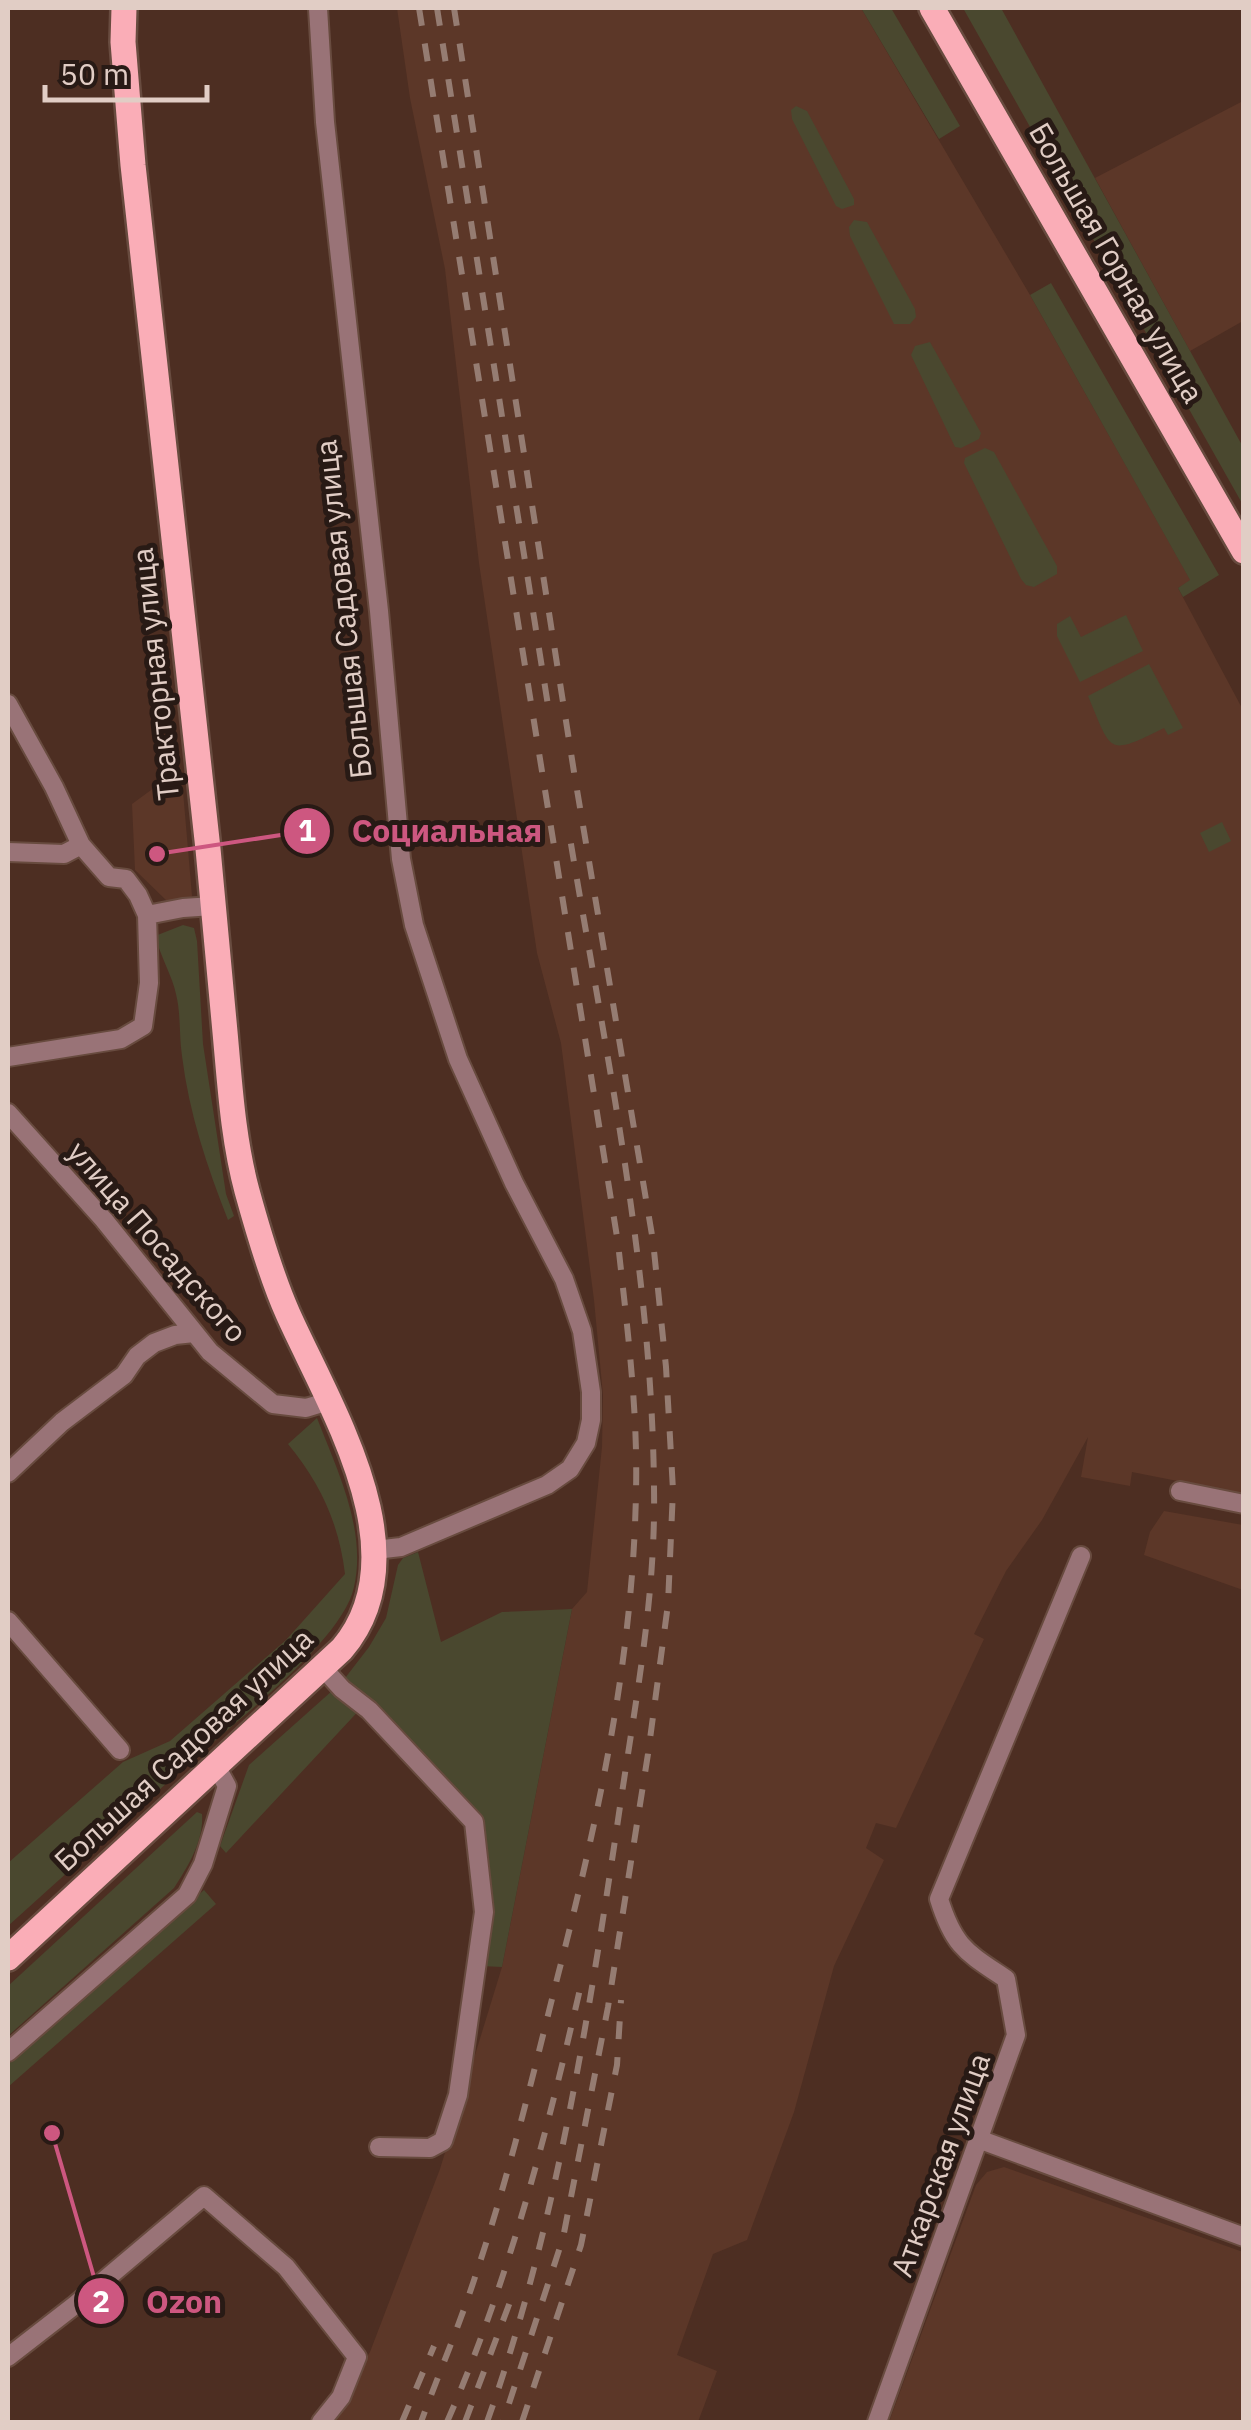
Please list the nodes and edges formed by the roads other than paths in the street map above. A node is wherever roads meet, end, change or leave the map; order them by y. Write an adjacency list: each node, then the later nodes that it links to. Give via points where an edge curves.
1 (124, 8): 8 (main road, Тракторная улица, via 134,165)
2 (318, 8): 17 (street, Большая Садовая улица, via 401,859 414,925 458,1059 564,1279 582,1331 591,1392 586,1443 570,1469 400,1547)
3 (932, 8): 4 (main road, Большая Горная улица)
4 (1244, 551)
5 (8, 704): 6 (street)
6 (81, 845): 7 (street, via 64,854); 9 (street, via 108,877 126,879)
7 (8, 852)
8 (214, 906): 9 (street); 13 (main road, Тракторная улица, via 231,1113 247,1190 286,1309)
9 (146, 915): 10 (street, via 143,1026 121,1039)
10 (8, 1057)
11 (8, 1113): 12 (street, улица Посадского)
12 (194, 1332): 13 (street, улица Посадского, via 273,1404 306,1408); 14 (street, via 154,1343 136,1356 124,1374)
13 (329, 1401): 17 (main road, Тракторная улица, via 368,1504)
14 (8, 1473)
15 (1180, 1492): 16 (street)
16 (1244, 1504)
17 (375, 1550): 20 (main road, Большая Садовая улица, via 365,1612)
18 (1080, 1556): 25 (street, Аткарская улица, via 939,1899 963,1950 1006,1979 1016,2035)
19 (8, 1621): 21 (street)
20 (324, 1668): 22 (main road, Большая Садовая улица); 26 (street, via 474,1822 484,1912 458,2095 443,2141 430,2148)
21 (120, 1750)
22 (216, 1766): 23 (main road, Большая Садовая улица); 24 (street, via 227,1786 187,1895)
23 (8, 1958)
24 (8, 2052)
25 (981, 2140): 27 (street); 30 (street, Аткарская улица)
26 (378, 2147)
27 (1244, 2238)
28 (8, 2357): 29 (street, via 204,2196 286,2267 357,2357 341,2397)
29 (321, 2422)
30 (877, 2422)

